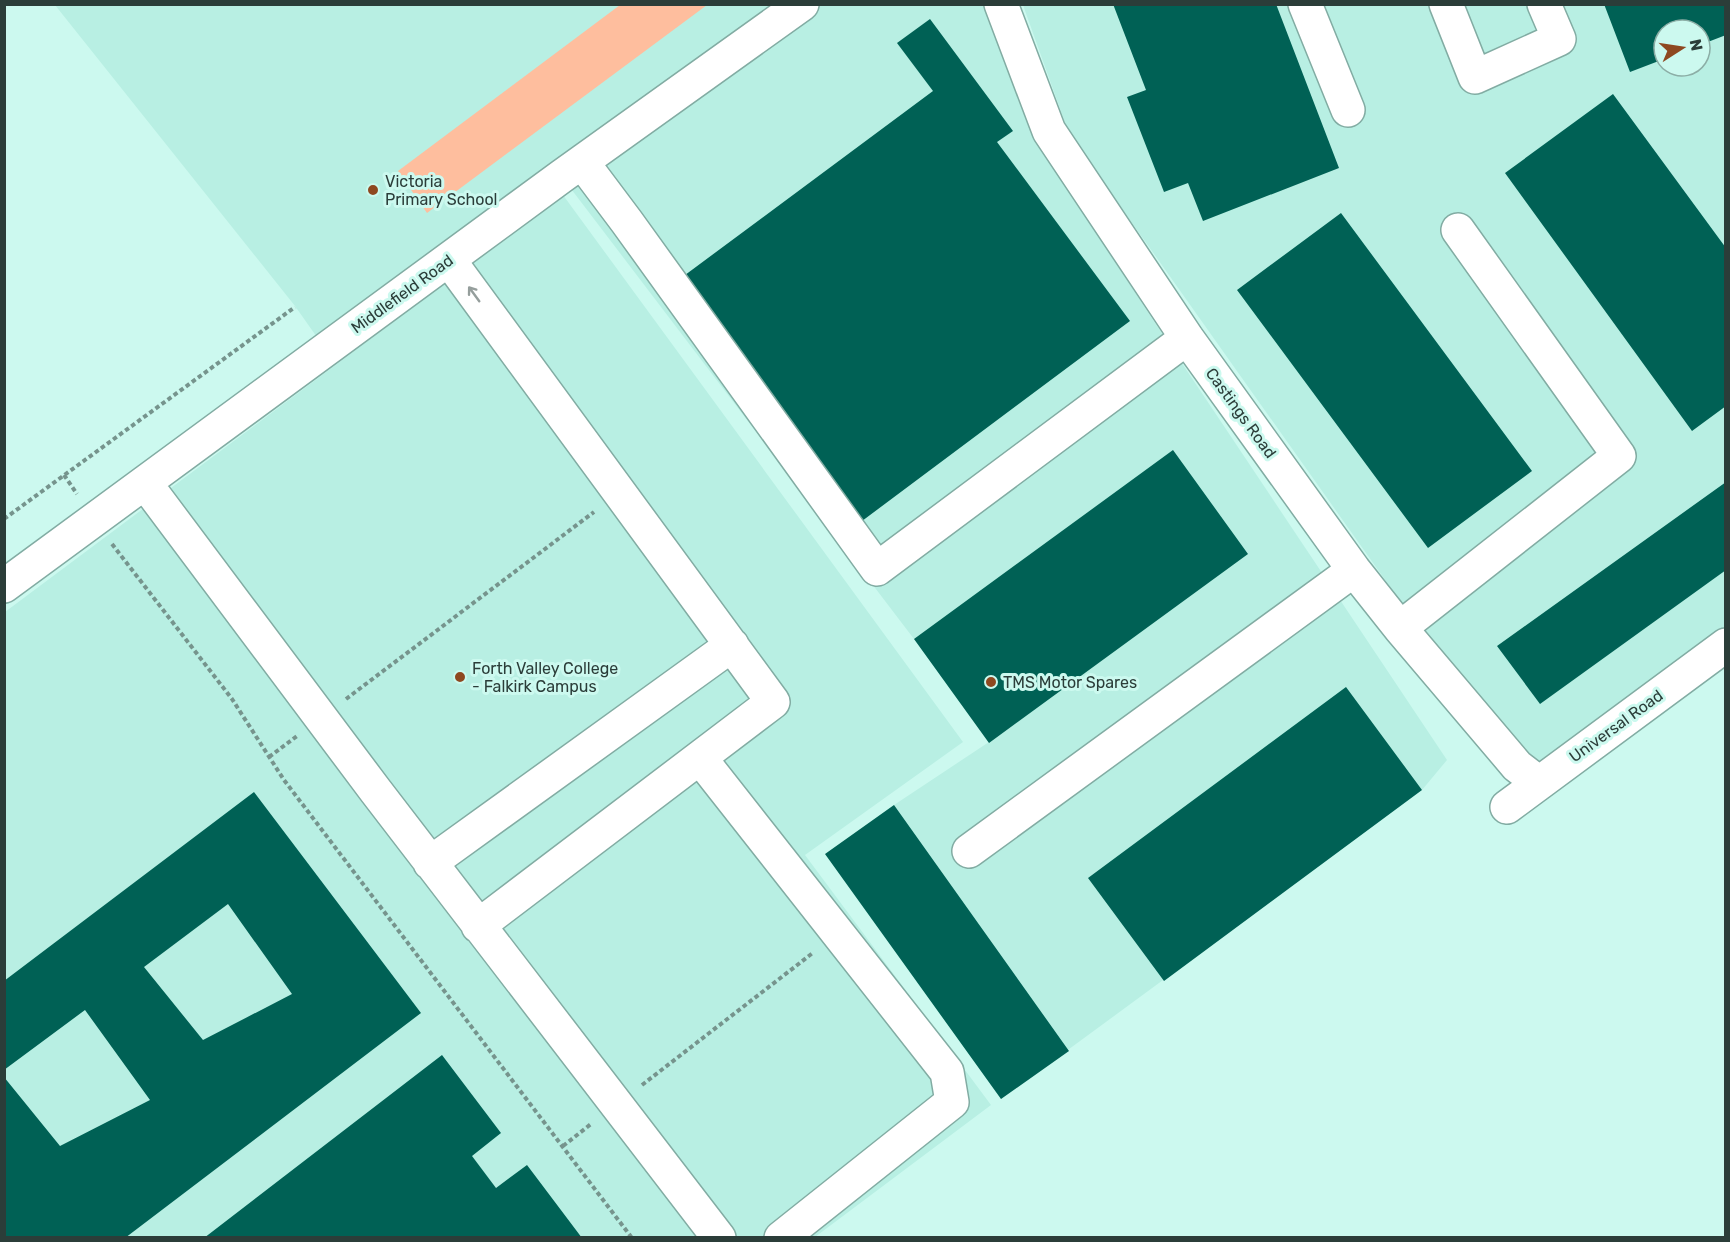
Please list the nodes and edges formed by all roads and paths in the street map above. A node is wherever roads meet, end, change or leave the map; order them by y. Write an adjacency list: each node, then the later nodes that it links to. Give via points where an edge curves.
1 (802, 4): 7 (street, Middlefield Road)
2 (1001, 4): 11 (street, Castings Road, via 1049,131)
3 (1305, 4): 6 (street)
4 (1446, 4): 5 (street, via 1475,77 1559,39)
5 (1544, 4)
6 (1348, 110)
7 (582, 162): 9 (street, Middlefield Road); 11 (street, via 877,568)
8 (1458, 230): 19 (street, via 1619,456)
9 (449, 260): 13 (street, Middlefield Road); 14 (street, one-way to 9)
10 (295, 306): 12 (path)
11 (1186, 338): 17 (street, Castings Road)
12 (64, 475): 15 (path); 16 (path)
13 (145, 483): 16 (street, Middlefield Road); 22 (street)
14 (620, 493): 20 (street); 22 (path)
15 (4, 519)
16 (94, 520): 18 (street, Middlefield Road); 23 (path, via 232,699)
17 (1354, 570): 19 (street, Castings Road); 27 (street)
18 (4, 586)
19 (1400, 628): 25 (street, Castings Road, via 1517,766)
20 (732, 645): 24 (street, via 773,702); 28 (street)
21 (1725, 645): 25 (street, Universal Road)
22 (321, 718): 23 (path); 28 (street)
23 (269, 757): 32 (path)
24 (700, 758): 29 (street); 30 (street)
25 (1539, 783): 26 (street, Universal Road)
26 (1507, 807)
27 (969, 851)
28 (430, 863): 29 (street)
29 (478, 926): 31 (street)
30 (838, 933): 31 (path); 35 (street, via 946,1072 952,1102)
31 (616, 1105): 32 (path); 34 (street)
32 (562, 1146): 33 (path)
33 (632, 1238)
34 (719, 1238)
35 (781, 1238)

